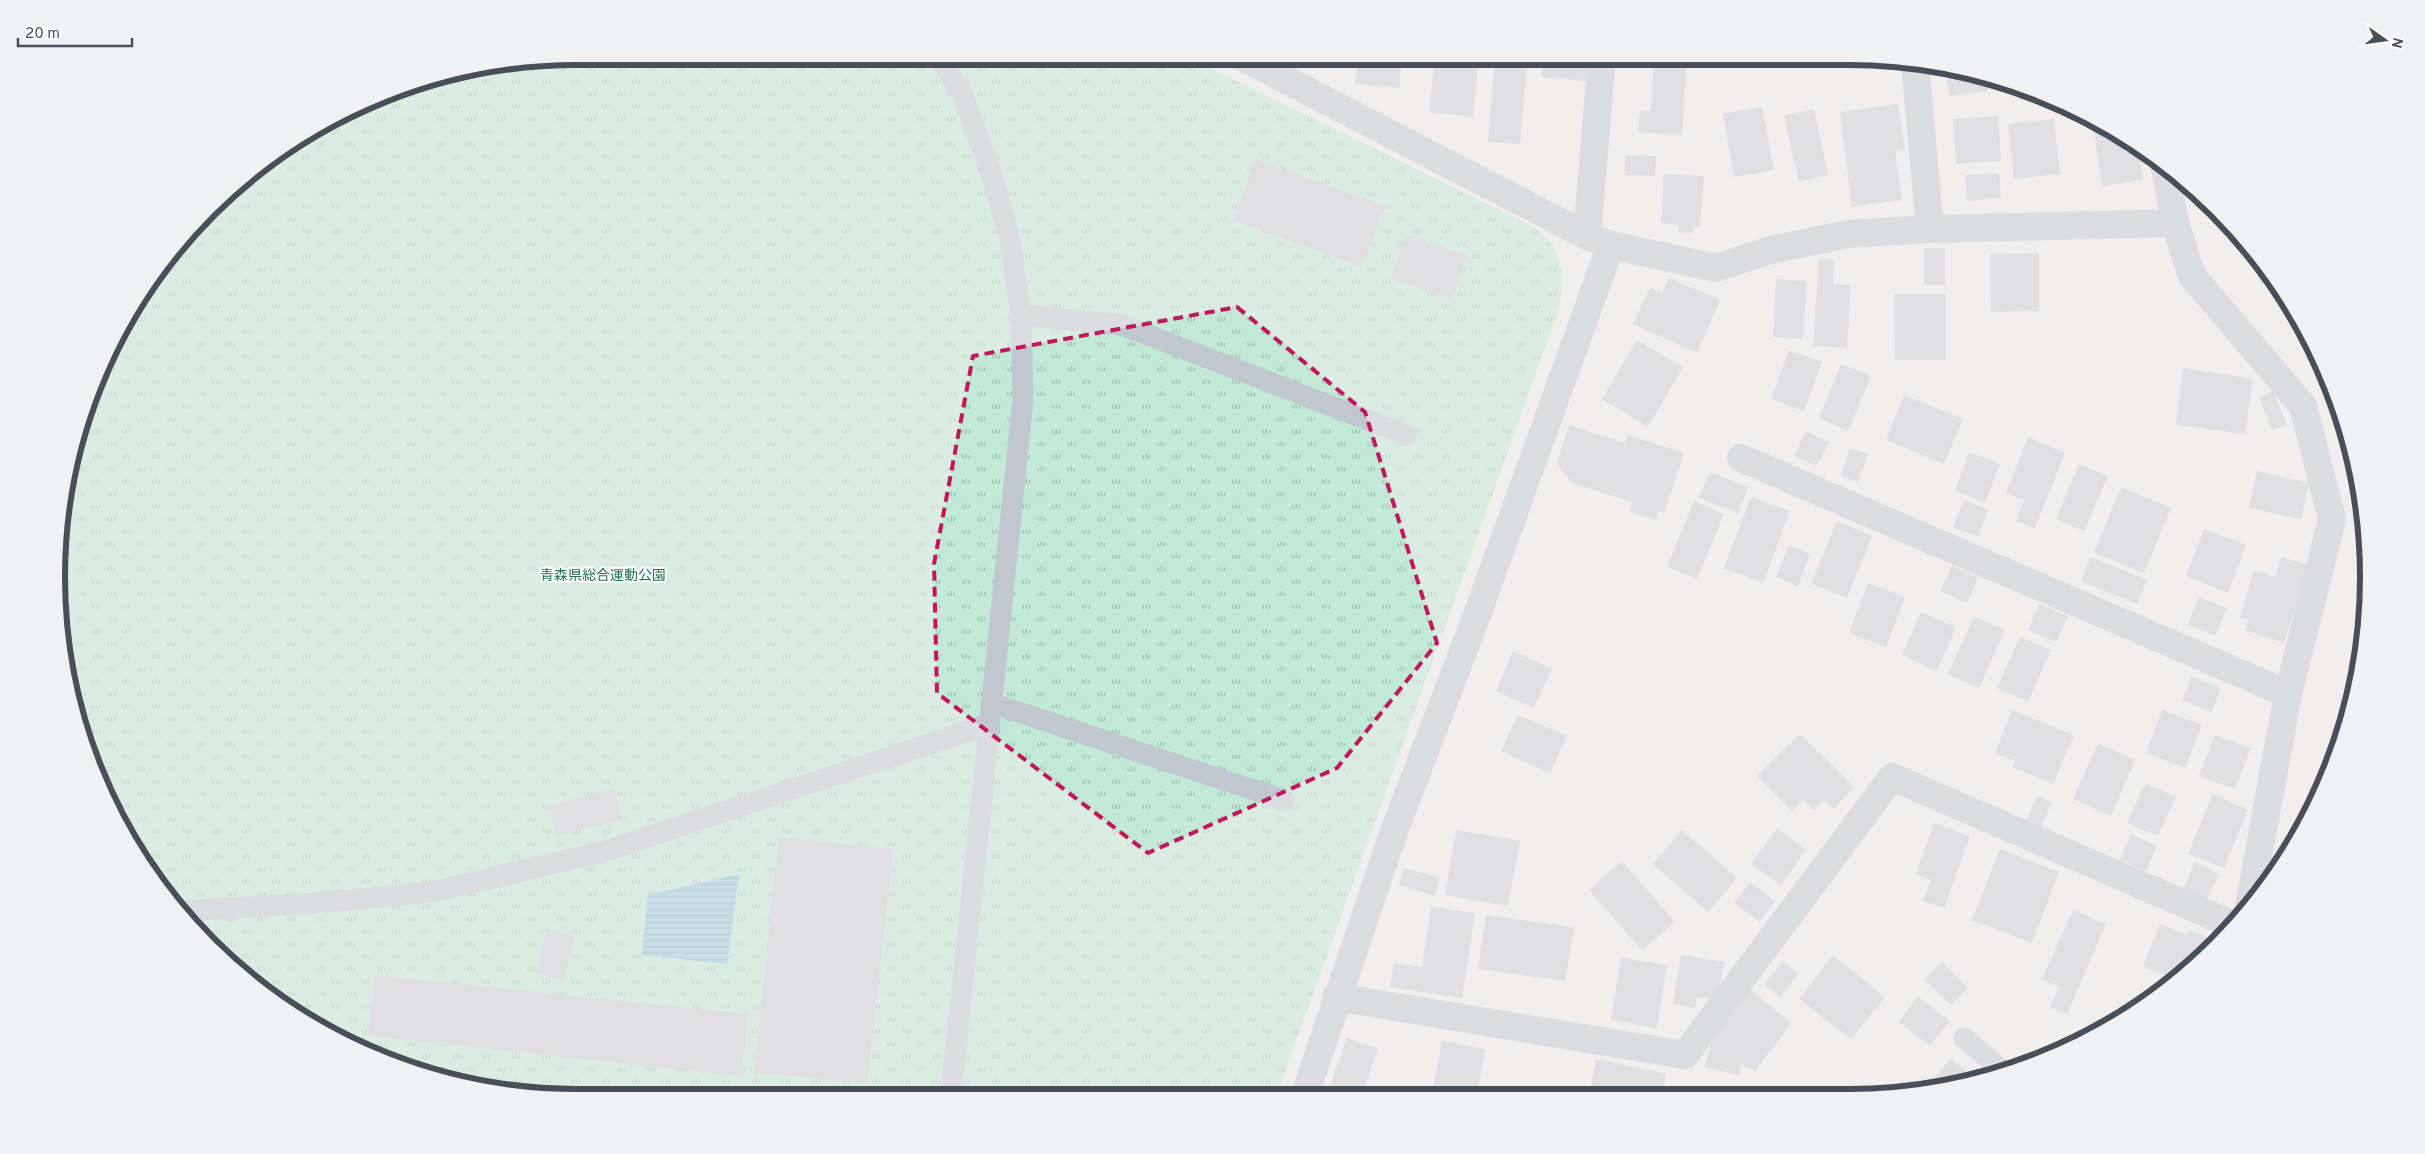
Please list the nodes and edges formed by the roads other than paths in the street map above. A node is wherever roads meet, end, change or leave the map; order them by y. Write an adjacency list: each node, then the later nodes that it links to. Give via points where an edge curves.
1 (944, 65): 9 (lane, via 962,94 989,167 1009,235)
2 (1257, 65): 8 (street)
3 (1602, 65): 8 (street)
4 (1916, 69): 7 (street)
5 (2167, 176): 6 (street)
6 (2175, 223): 7 (street); 12 (street, via 2192,276 2302,406 2332,519)
7 (1930, 229): 8 (street, via 1848,234 1771,250 1716,268)
8 (1599, 241): 18 (street, via 1481,605 1393,834)
9 (1021, 315): 10 (lane, via 1122,325); 13 (lane, via 1023,398)
10 (1406, 435)
11 (1741, 458): 12 (street)
12 (2288, 694): 15 (street)
13 (990, 714): 14 (lane); 16 (lane, via 606,851 432,892); 21 (lane)
14 (1284, 800)
15 (2252, 892)
16 (188, 910)
17 (2226, 922): 18 (street, via 1892,777 1685,1055)
18 (1336, 997): 22 (street)
19 (1964, 1038): 20 (lane)
20 (1998, 1067)
21 (952, 1089)
22 (1307, 1089)

